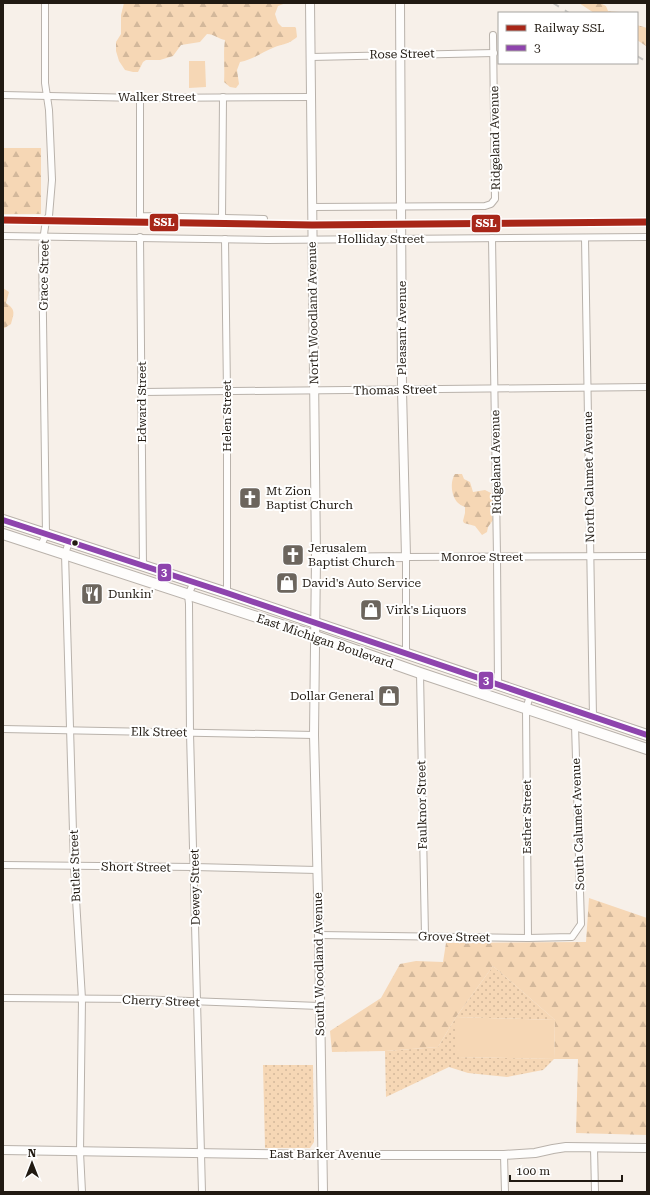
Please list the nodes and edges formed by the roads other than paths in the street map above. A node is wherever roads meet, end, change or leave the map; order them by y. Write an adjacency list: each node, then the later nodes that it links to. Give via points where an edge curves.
1 (45, 3): 9 (street, Grace Street)
2 (310, 3): 7 (street, North Woodland Avenue)
3 (400, 3): 6 (street, Pleasant Avenue)
4 (493, 35): 5 (street, Ridgeland Avenue)
5 (494, 53): 6 (street, Rose Street); 14 (street, Ridgeland Avenue, via 496,199 484,206)
6 (400, 54): 7 (street, Rose Street); 14 (street, Pleasant Avenue)
7 (311, 57): 11 (street, North Woodland Avenue)
8 (3, 95): 9 (street, Walker Street)
9 (46, 96): 12 (street, Walker Street); 18 (street, Grace Street, via 52,180 49,216)
10 (222, 97): 11 (street, Walker Street); 12 (street, Walker Street); 15 (street)
11 (311, 97): 13 (street, North Woodland Avenue)
12 (140, 98): 15 (street, via 140,216)
13 (312, 207): 14 (street, Ridgeland Avenue); 25 (street, North Woodland Avenue)
14 (402, 207): 24 (street, Pleasant Avenue)
15 (222, 219): 16 (street)
16 (264, 219)
17 (3, 236): 18 (street, Holliday Street)
18 (44, 237): 19 (street, Holliday Street); 35 (street, Grace Street, via 42,248)
19 (140, 237): 23 (street, Holliday Street); 31 (street, Edward Street)
20 (647, 237): 22 (street, Holliday Street)
21 (492, 238): 22 (street, Holliday Street); 24 (street, Holliday Street); 28 (street, Ridgeland Avenue)
22 (585, 238): 27 (street, North Calumet Avenue)
23 (225, 239): 25 (street, Holliday Street); 32 (street, Helen Street)
24 (401, 239): 25 (street, Holliday Street); 29 (street, Pleasant Avenue)
25 (313, 240): 30 (street, North Woodland Avenue)
26 (647, 386): 27 (street, Thomas Street)
27 (587, 388): 28 (street, Thomas Street); 40 (street, North Calumet Avenue)
28 (494, 389): 29 (street, Thomas Street); 39 (street, Ridgeland Avenue)
29 (402, 390): 30 (street, Thomas Street); 42 (street, Pleasant Avenue)
30 (314, 391): 32 (street, Thomas Street); 43 (street, North Woodland Avenue)
31 (142, 392): 32 (street, Thomas Street); 44 (street, Edward Street)
32 (227, 392): 46 (street, Helen Street)
33 (3, 520): 35 (main road, East Michigan Boulevard)
34 (3, 534): 37 (main road, East Michigan Boulevard)
35 (46, 534): 36 (main road, East Michigan Boulevard); 37 (street, Grace Street)
36 (69, 542): 38 (street, Butler Street); 44 (main road, East Michigan Boulevard)
37 (41, 546): 38 (main road, East Michigan Boulevard)
38 (65, 554): 47 (main road, East Michigan Boulevard); 58 (street, Butler Street)
39 (497, 556): 40 (street, Monroe Street); 42 (street, Monroe Street); 52 (street, Ridgeland Avenue)
40 (591, 556): 41 (street, Monroe Street); 55 (street, North Calumet Avenue)
41 (647, 556)
42 (406, 557): 43 (street, Monroe Street); 50 (street, Pleasant Avenue)
43 (316, 558): 48 (street, North Woodland Avenue)
44 (142, 566): 45 (main road, East Michigan Boulevard)
45 (194, 582): 46 (main road, East Michigan Boulevard); 47 (street, Dewey Street)
46 (227, 593): 48 (main road, East Michigan Boulevard)
47 (188, 595): 49 (main road, East Michigan Boulevard); 59 (street, Dewey Street)
48 (315, 623): 49 (street, North Woodland Avenue); 50 (main road, East Michigan Boulevard)
49 (315, 636): 51 (main road, East Michigan Boulevard); 60 (street, South Woodland Avenue)
50 (406, 654): 52 (main road, East Michigan Boulevard)
51 (420, 673): 54 (main road, East Michigan Boulevard); 69 (street, Faulknor Street)
52 (498, 685): 53 (main road, East Michigan Boulevard)
53 (530, 696): 54 (street, Esther Street); 55 (main road, East Michigan Boulevard)
54 (526, 709): 56 (main road, East Michigan Boulevard); 70 (street, Esther Street)
55 (593, 717): 61 (main road, East Michigan Boulevard)
56 (575, 725): 62 (main road, East Michigan Boulevard); 67 (street, South Calumet Avenue)
57 (3, 729): 58 (street, Elk Street)
58 (71, 730): 59 (street, Elk Street); 64 (street, Butler Street)
59 (190, 733): 60 (street, Elk Street); 65 (street, Dewey Street)
60 (314, 735): 66 (street, South Woodland Avenue)
61 (647, 735)
62 (647, 749)
63 (3, 865): 64 (street, Short Street)
64 (74, 866): 65 (street, Short Street); 72 (street, Butler Street)
65 (194, 867): 66 (street, Short Street); 73 (street, Dewey Street)
66 (317, 870): 68 (street, South Woodland Avenue)
67 (581, 924): 70 (street, Grove Street, via 572,937)
68 (319, 935): 69 (street, Grove Street); 74 (street, South Woodland Avenue)
69 (424, 936): 70 (street, Grove Street)
70 (528, 938)
71 (3, 998): 72 (street, Cherry Street)
72 (82, 999): 73 (street, Cherry Street); 78 (street, Butler Street)
73 (198, 1002): 74 (street, Cherry Street); 79 (street, Dewey Street)
74 (319, 1006): 80 (street, South Woodland Avenue)
75 (594, 1147): 76 (street, East Barker Avenue); 81 (street, East Barker Avenue, via 566,1147); 86 (street)
76 (647, 1148)
77 (3, 1150): 78 (street, East Barker Avenue)
78 (80, 1152): 79 (street, East Barker Avenue); 82 (street, Butler Street)
79 (201, 1153): 80 (street, East Barker Avenue); 83 (street, Dewey Street)
80 (322, 1155): 81 (street, East Barker Avenue); 84 (street, South Woodland Avenue)
81 (504, 1155): 85 (street)
82 (82, 1192)
83 (202, 1192)
84 (322, 1192)
85 (505, 1192)
86 (595, 1192)

